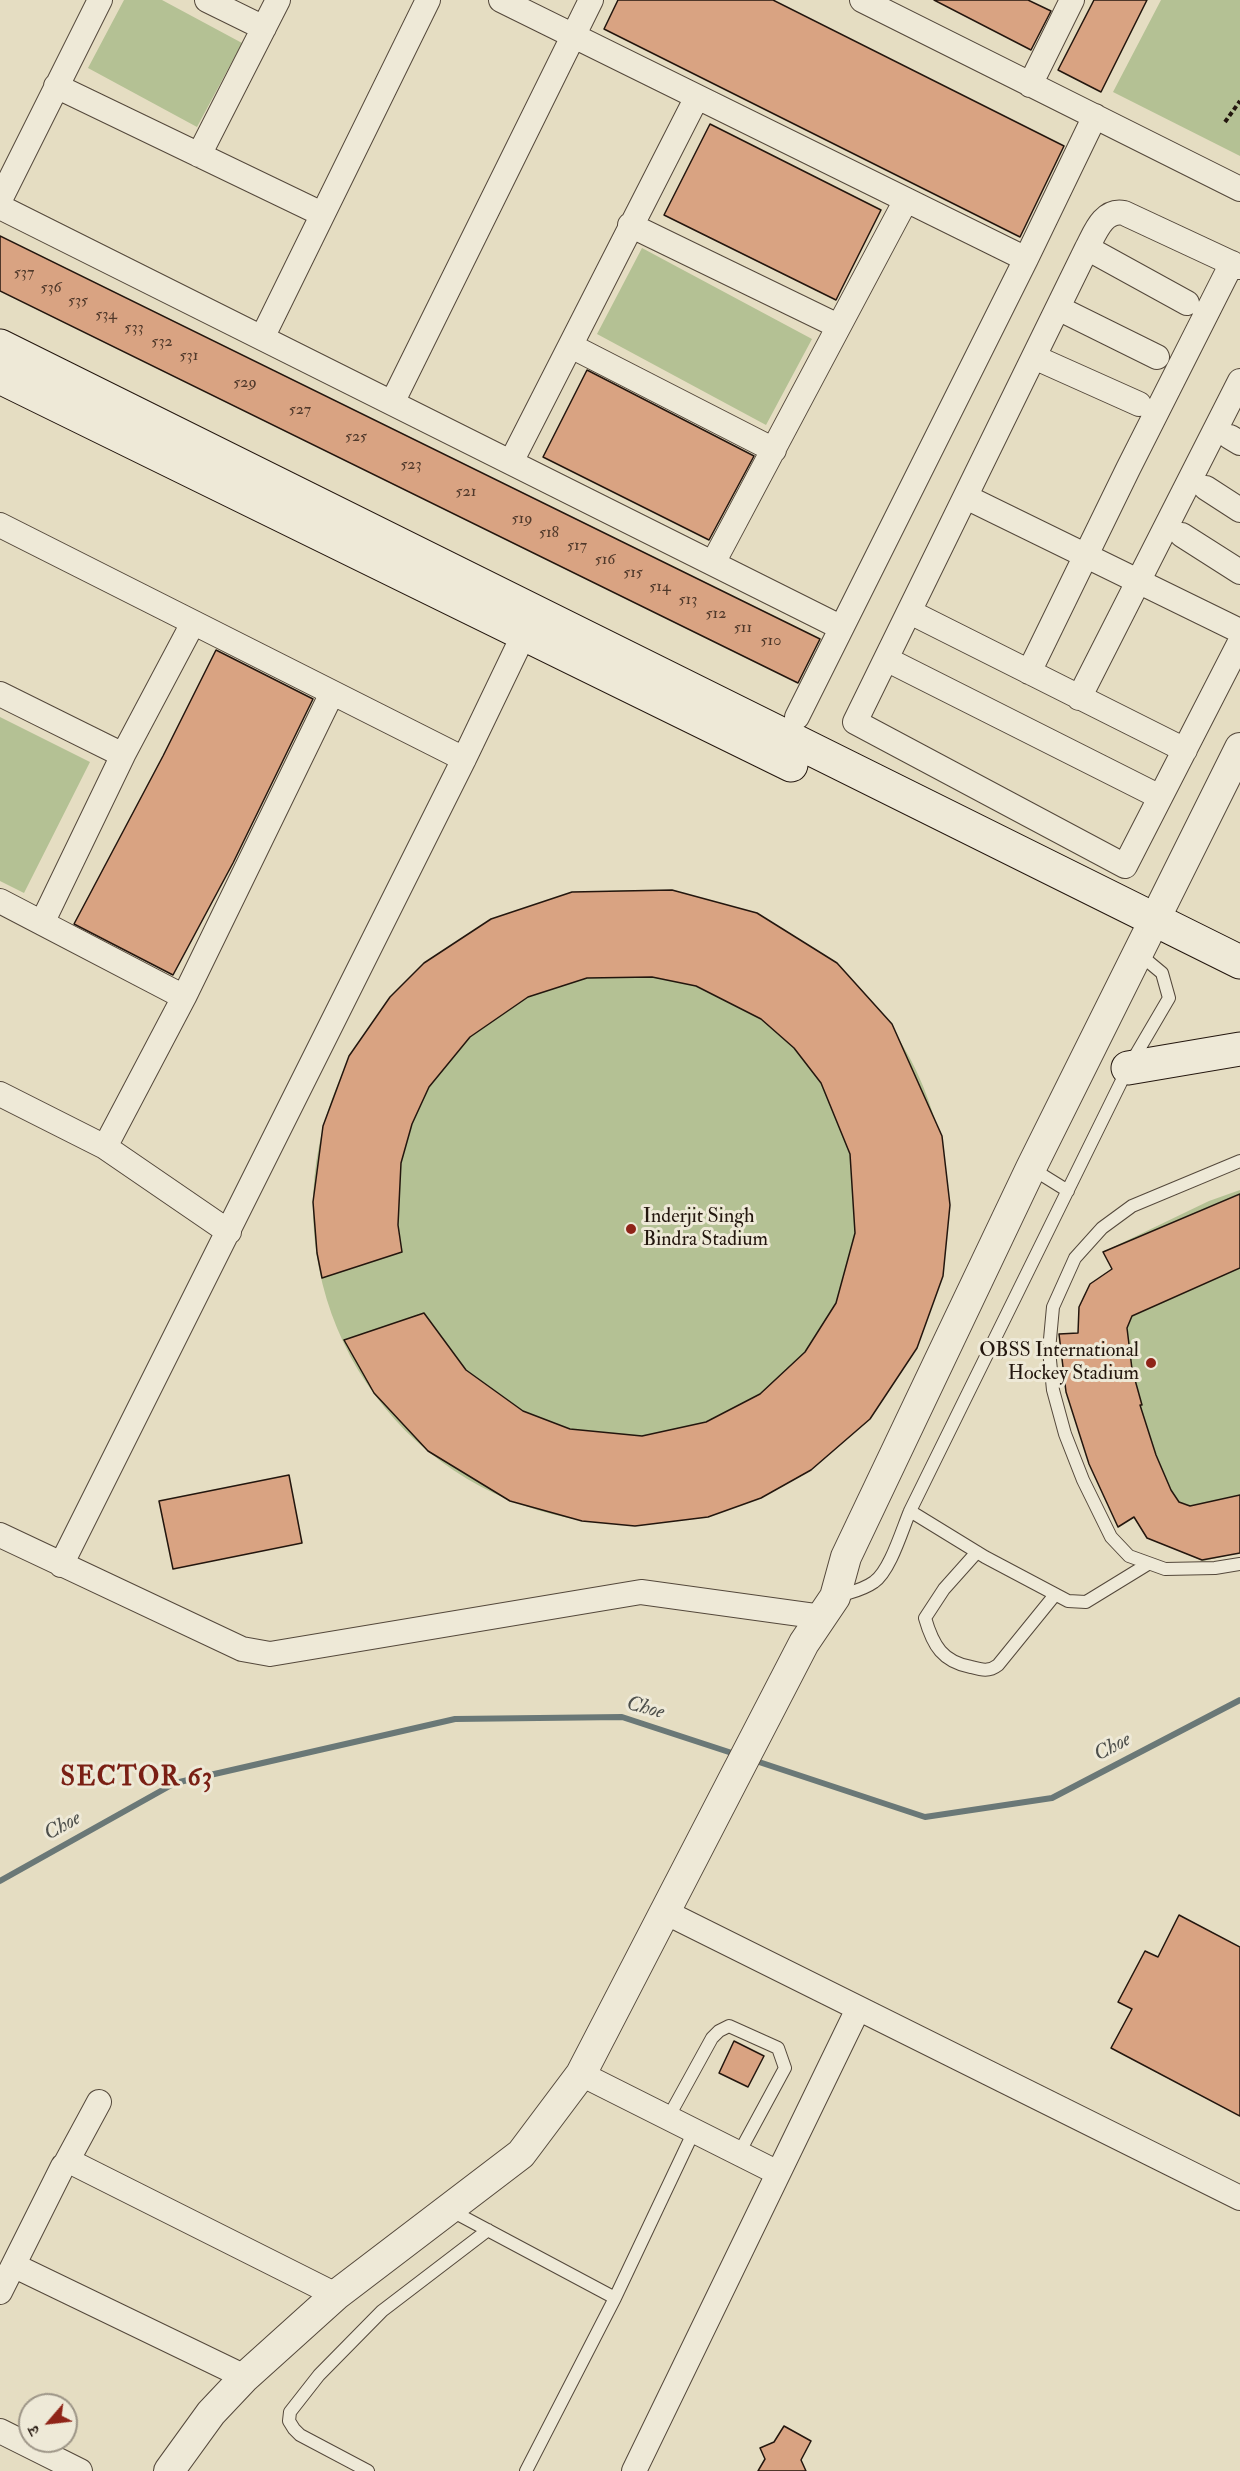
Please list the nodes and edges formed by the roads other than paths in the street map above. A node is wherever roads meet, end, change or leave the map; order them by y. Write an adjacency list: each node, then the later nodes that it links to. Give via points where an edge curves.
1 (100, 0): 12 (street)
2 (207, 0): 9 (street)
3 (278, 0): 9 (street)
4 (428, 0): 20 (street)
5 (501, 0): 10 (street)
6 (591, 0): 10 (street)
7 (862, 0): 11 (street)
8 (1072, 0): 11 (street)
9 (264, 28): 15 (street)
10 (574, 36): 13 (street); 35 (street)
11 (1030, 85): 14 (street)
12 (56, 86): 15 (street); 17 (street)
13 (697, 97): 18 (street); 21 (street)
14 (1095, 116): 16 (street); 23 (street)
15 (199, 155): 20 (street)
16 (1240, 189)
17 (0, 200)
18 (906, 200): 23 (street); 27 (street)
19 (0, 207): 28 (street)
20 (322, 214): 28 (street)
21 (630, 225): 27 (street); 30 (street)
22 (1086, 248): 24 (street, via 1101,222 1116,211); 25 (street); 26 (street)
23 (1026, 259): 50 (street)
24 (1236, 265): 44 (street)
25 (1187, 303)
26 (1058, 308): 31 (street); 32 (street)
27 (838, 327): 37 (street)
28 (262, 338): 35 (street)
29 (0, 346): 66 (main road)
30 (571, 346): 37 (street); 38 (street)
31 (1034, 357): 36 (street); 40 (street)
32 (1157, 357)
33 (0, 377): 51 (main road)
34 (1240, 381): 47 (street)
35 (392, 403): 38 (street)
36 (1138, 404)
37 (774, 450): 45 (street)
38 (511, 462): 45 (street)
39 (1206, 488): 41 (street)
40 (966, 497): 44 (street); 48 (street)
41 (1240, 510)
42 (0, 525): 49 (street)
43 (1182, 535): 46 (street)
44 (1086, 555): 47 (street); 54 (street)
45 (713, 563): 50 (street)
46 (1240, 572)
47 (1138, 581): 52 (street); 57 (street)
48 (910, 612): 53 (street); 54 (street)
49 (193, 622): 55 (street); 61 (street)
50 (840, 627): 58 (street)
51 (524, 634): 62 (street); 66 (main road)
52 (1239, 642): 60 (street)
53 (886, 659): 63 (street); 63 (street, via 855,722 1125,866)
54 (1029, 672): 57 (street)
55 (332, 693): 62 (street); 69 (street)
56 (0, 694): 61 (street)
57 (1079, 698): 60 (street)
58 (797, 717)
59 (1240, 748): 66 (street)
60 (1185, 750): 63 (street)
61 (123, 755): 65 (street)
62 (464, 759): 77 (street)
63 (1161, 797)
64 (0, 901): 65 (street)
65 (42, 923): 69 (street)
66 (1145, 937): 67 (main road); 68 (main road); 71 (lane, via 1169,998); 75 (street)
67 (1240, 962)
68 (1240, 985)
69 (184, 997): 73 (street)
70 (1240, 1049): 71 (main road)
71 (1128, 1068): 76 (lane)
72 (0, 1094): 73 (street)
73 (105, 1148): 77 (street)
74 (1240, 1161): 81 (lane, via 1132,1206 1102,1228 1075,1258 1053,1307 1049,1350 1053,1390 1065,1434 1111,1537 1129,1556)
75 (1031, 1168): 76 (lane); 85 (street, via 846,1557)
76 (1068, 1191): 78 (lane)
77 (229, 1232): 83 (street)
78 (910, 1511): 80 (lane); 85 (lane, via 884,1570 875,1581)
79 (0, 1535): 83 (street)
80 (977, 1552): 84 (lane); 84 (lane, via 944,1589 925,1618 943,1655 954,1664 991,1670)
81 (1148, 1564): 82 (lane, via 1165,1569); 84 (lane, via 1086,1602 1068,1602)
82 (1240, 1564)
83 (61, 1565): 85 (street, via 242,1649 270,1654 641,1592)
84 (1054, 1596)
85 (828, 1607): 86 (street, via 804,1643)
86 (665, 1912): 87 (street); 88 (street)
87 (858, 2009): 94 (street); 95 (street)
88 (581, 2074): 90 (street); 96 (street, via 521,2154)
89 (99, 2102): 93 (street)
90 (668, 2118): 91 (street); 92 (lane, via 719,2031 729,2026 778,2048 785,2068)
91 (694, 2131): 92 (street); 101 (lane)
92 (740, 2153): 94 (street)
93 (66, 2163): 98 (street); 100 (street, via 75,2163)
94 (778, 2173): 108 (street)
95 (1240, 2198)
96 (448, 2209): 97 (lane); 100 (street)
97 (488, 2230): 101 (lane); 106 (lane, via 382,2311 290,2412 289,2421 300,2435)
98 (15, 2266): 99 (street); 102 (street)
99 (0, 2292)
100 (336, 2295): 102 (street)
101 (615, 2298): 107 (lane)
102 (245, 2377): 105 (street, via 211,2413)
103 (0, 2431): 104 (street)
104 (80, 2471)
105 (169, 2471)
106 (368, 2471)
107 (526, 2471)
108 (634, 2471)

